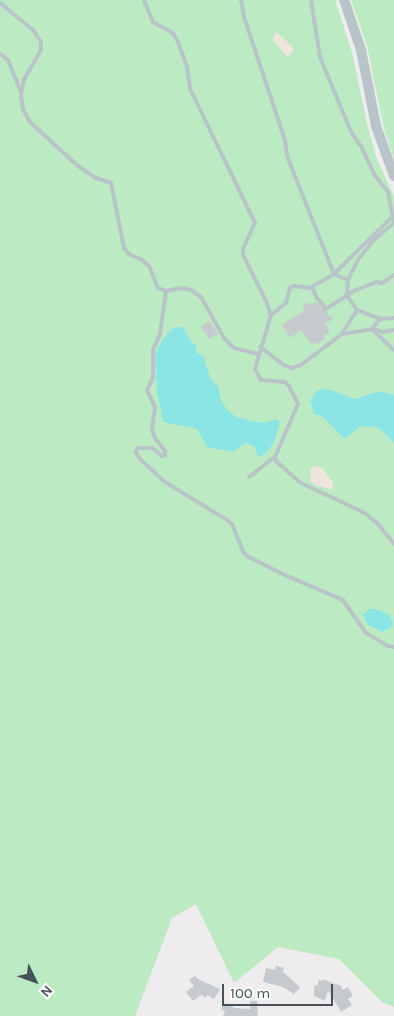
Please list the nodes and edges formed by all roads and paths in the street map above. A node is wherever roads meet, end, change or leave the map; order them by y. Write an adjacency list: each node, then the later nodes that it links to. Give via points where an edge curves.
1 (144, 0): 18 (lane, via 150,18 173,33 178,42 190,89 255,223 243,249 244,255)
2 (241, 0): 11 (lane, via 285,140 287,156)
3 (311, 0): 9 (lane, via 320,57 351,132 388,192)
4 (344, 0): 8 (street, via 361,50 376,126)
5 (0, 3): 7 (lane, via 33,30 41,42 42,50 24,78)
6 (0, 54): 7 (lane, via 8,60)
7 (21, 92): 15 (lane, via 23,110 30,122 78,166 111,183 124,248 149,266 158,288)
8 (394, 176)
9 (392, 216): 10 (lane); 11 (lane)
10 (394, 223): 13 (lane, via 374,240 358,260)
11 (334, 274): 13 (lane); 14 (lane)
12 (394, 275): 16 (lane, via 382,283 363,286)
13 (348, 280): 16 (lane)
14 (312, 287): 16 (lane, via 326,309); 18 (lane, via 290,288 286,303)
15 (166, 291): 26 (lane, via 191,290 201,298 224,338 234,348); 30 (lane, via 160,334 153,350 153,378 148,390 154,407 152,430 165,454 162,456 152,448 138,448 139,458 165,482 232,524 244,553 249,557 343,600 366,633)
16 (347, 296): 17 (lane)
17 (357, 310): 20 (lane); 23 (lane)
18 (271, 315): 24 (lane)
19 (394, 318): 20 (lane)
20 (380, 319): 21 (lane)
21 (372, 330): 22 (lane); 23 (lane); 25 (lane)
22 (394, 330)
23 (342, 334): 24 (lane, via 301,365 292,368)
24 (260, 347): 26 (lane)
25 (394, 350)
26 (258, 354): 27 (lane, via 255,369 258,378 285,382 298,404)
27 (275, 457): 28 (lane); 29 (lane, via 279,465 299,482 365,512)
28 (249, 478)
29 (394, 544)
30 (394, 647)

